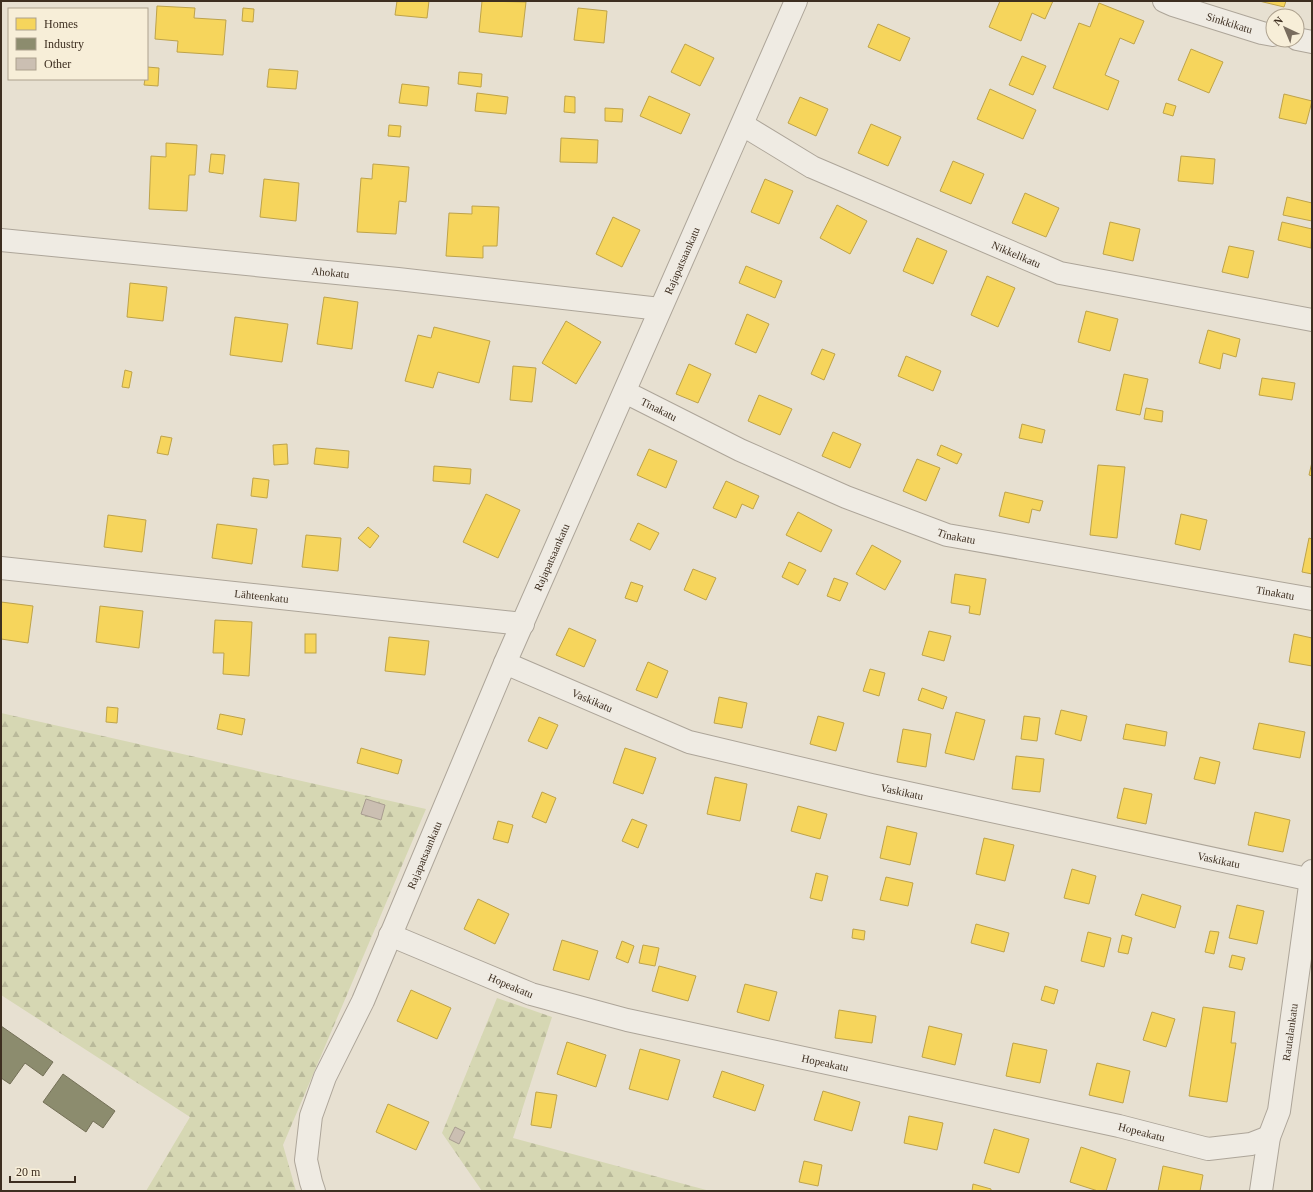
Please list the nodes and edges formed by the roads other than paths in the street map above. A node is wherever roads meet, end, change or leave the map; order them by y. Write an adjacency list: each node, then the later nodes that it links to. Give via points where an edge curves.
1 (796, 1): 4 (street, Rajapatsaankatu)
2 (1164, 1): 3 (street, Sinkkikatu)
3 (1265, 34)
4 (743, 124): 6 (street, Rajapatsaankatu); 7 (street, Nikkelikatu, via 812,167 1060,273)
5 (1, 240): 6 (street, Ahokatu, via 398,279)
6 (660, 309): 8 (street, Rajapatsaankatu)
7 (1312, 320)
8 (625, 392): 10 (street, Tinakatu, via 740,450 832,491 947,535); 11 (street, Rajapatsaankatu)
9 (1, 568): 11 (street, Lähteenkatu)
10 (1312, 599)
11 (523, 624): 12 (street, Rajapatsaankatu)
12 (505, 663): 13 (street, Vaskikatu, via 689,742 871,785); 14 (street, Rajapatsaankatu)
13 (1311, 877): 15 (street, Rautalankatu, via 1279,1111)
14 (390, 935): 15 (street, Hopeakatu, via 531,994 627,1020 1118,1126 1208,1149 1251,1144); 16 (street, Rajapatsaankatu, via 363,1001 325,1077 311,1116 306,1160)
15 (1269, 1137): 17 (street, Rautalankatu)
16 (314, 1191)
17 (1261, 1191)

